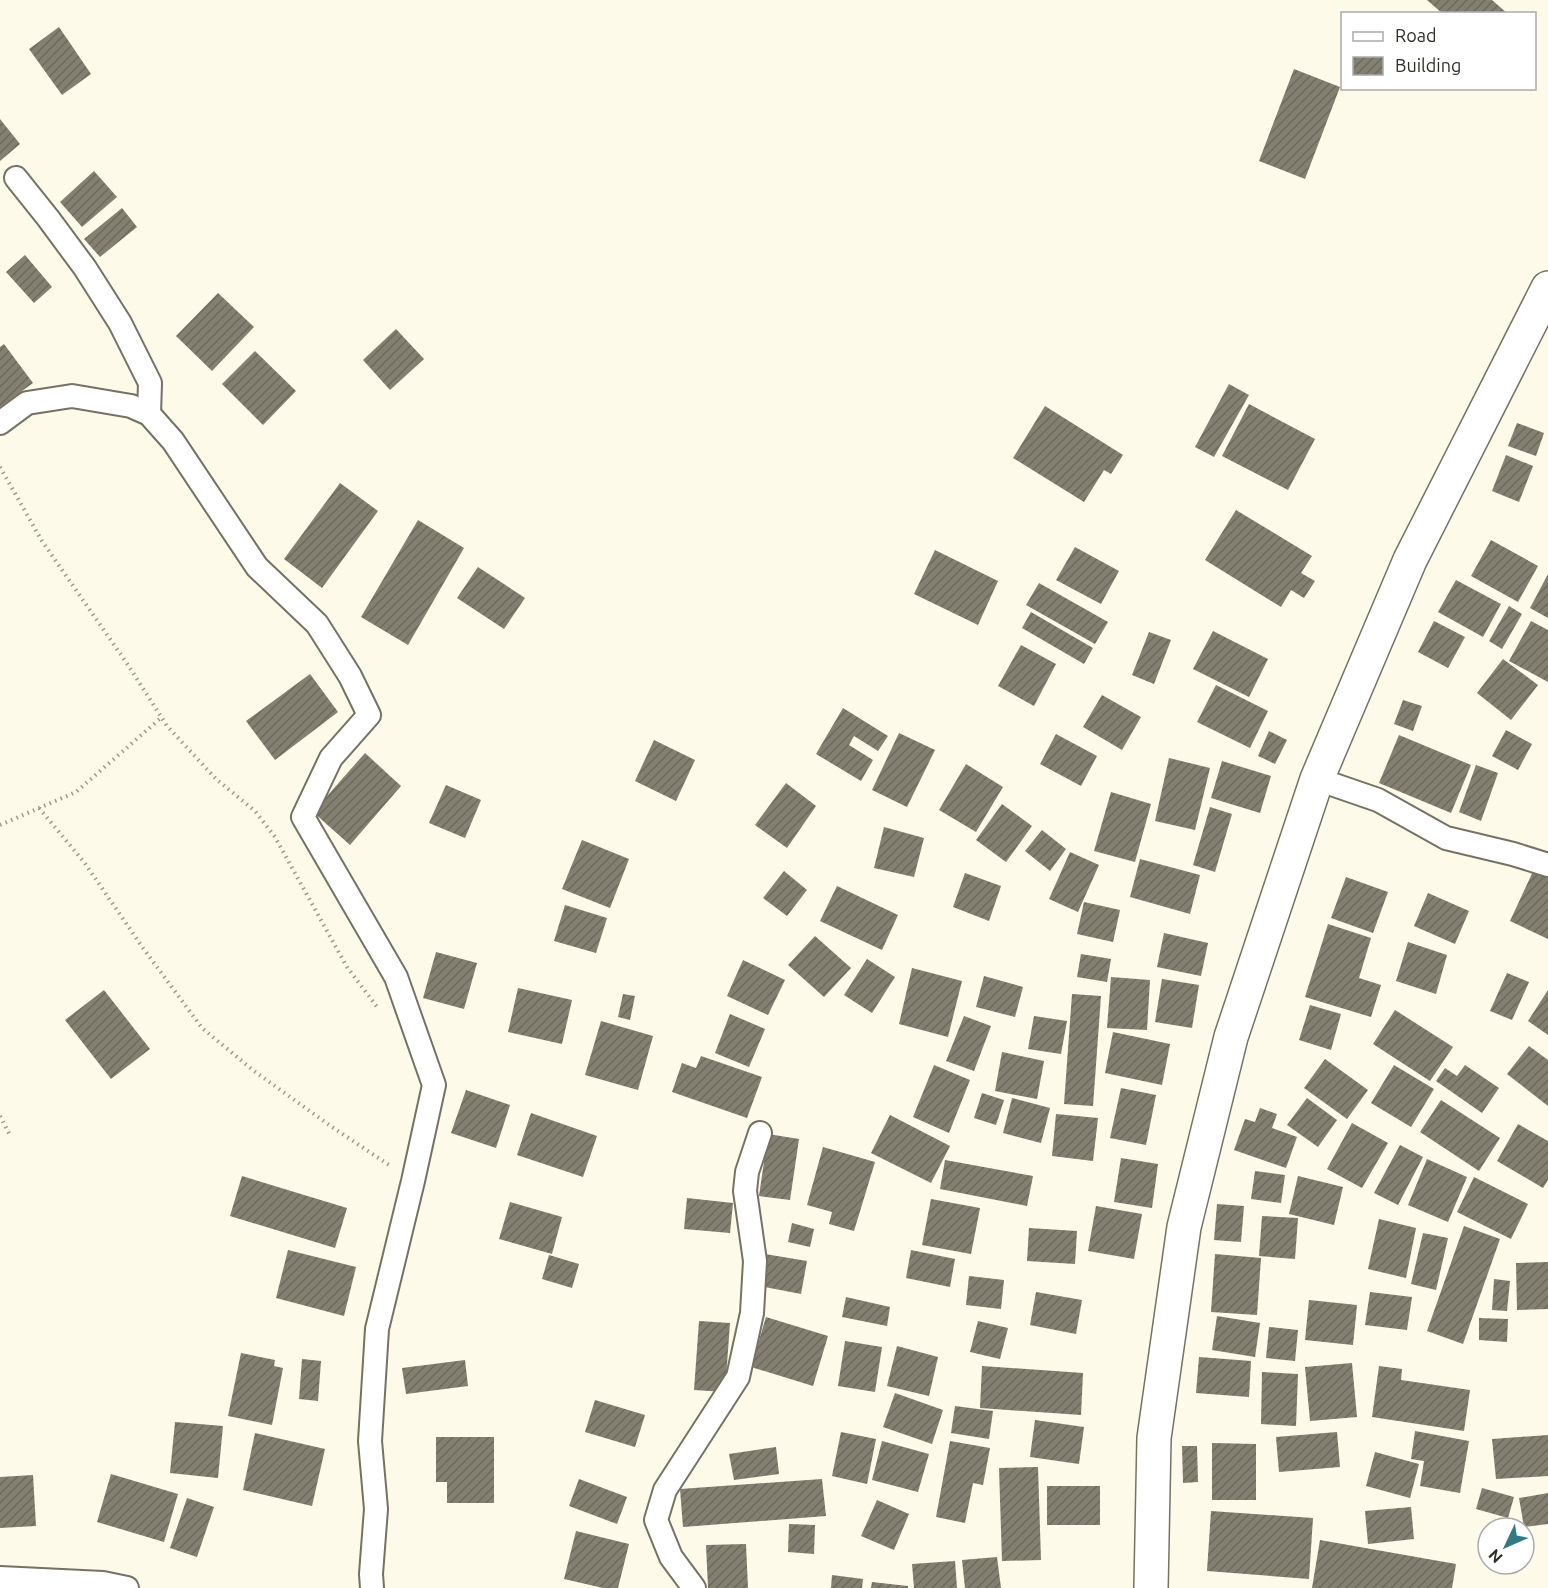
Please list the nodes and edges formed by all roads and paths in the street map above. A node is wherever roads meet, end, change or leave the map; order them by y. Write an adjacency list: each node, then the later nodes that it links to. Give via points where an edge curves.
1 (16, 178): 4 (street, via 85,268 120,323 150,383)
2 (1548, 288): 3 (main road)
3 (1539, 330): 8 (main road, via 1410,560)
4 (149, 414): 5 (street, via 132,406 72,396 27,403); 16 (street, via 173,441 256,567 317,624 369,715 331,758 303,817 396,977 434,1085)
5 (0, 423)
6 (0, 467): 7 (path, via 42,541)
7 (162, 717): 9 (path, via 76,792); 12 (path, via 216,779 255,811 275,837 347,967)
8 (1317, 779): 11 (street, via 1378,800 1446,838); 21 (main road, via 1231,1037 1184,1227 1154,1438)
9 (39, 808): 10 (path); 16 (path, via 84,862 202,1028 254,1071)
10 (0, 825)
11 (1548, 865)
12 (380, 1012)
13 (0, 1116): 15 (path)
14 (760, 1133): 20 (street, via 745,1191 755,1261 752,1313 738,1377 665,1490 656,1520 671,1557)
15 (11, 1137)
16 (413, 1181): 19 (street, via 377,1329 370,1441 376,1509)
17 (0, 1578): 18 (street, via 103,1583)
18 (127, 1588)
19 (372, 1588)
20 (694, 1588)
21 (1150, 1588)

